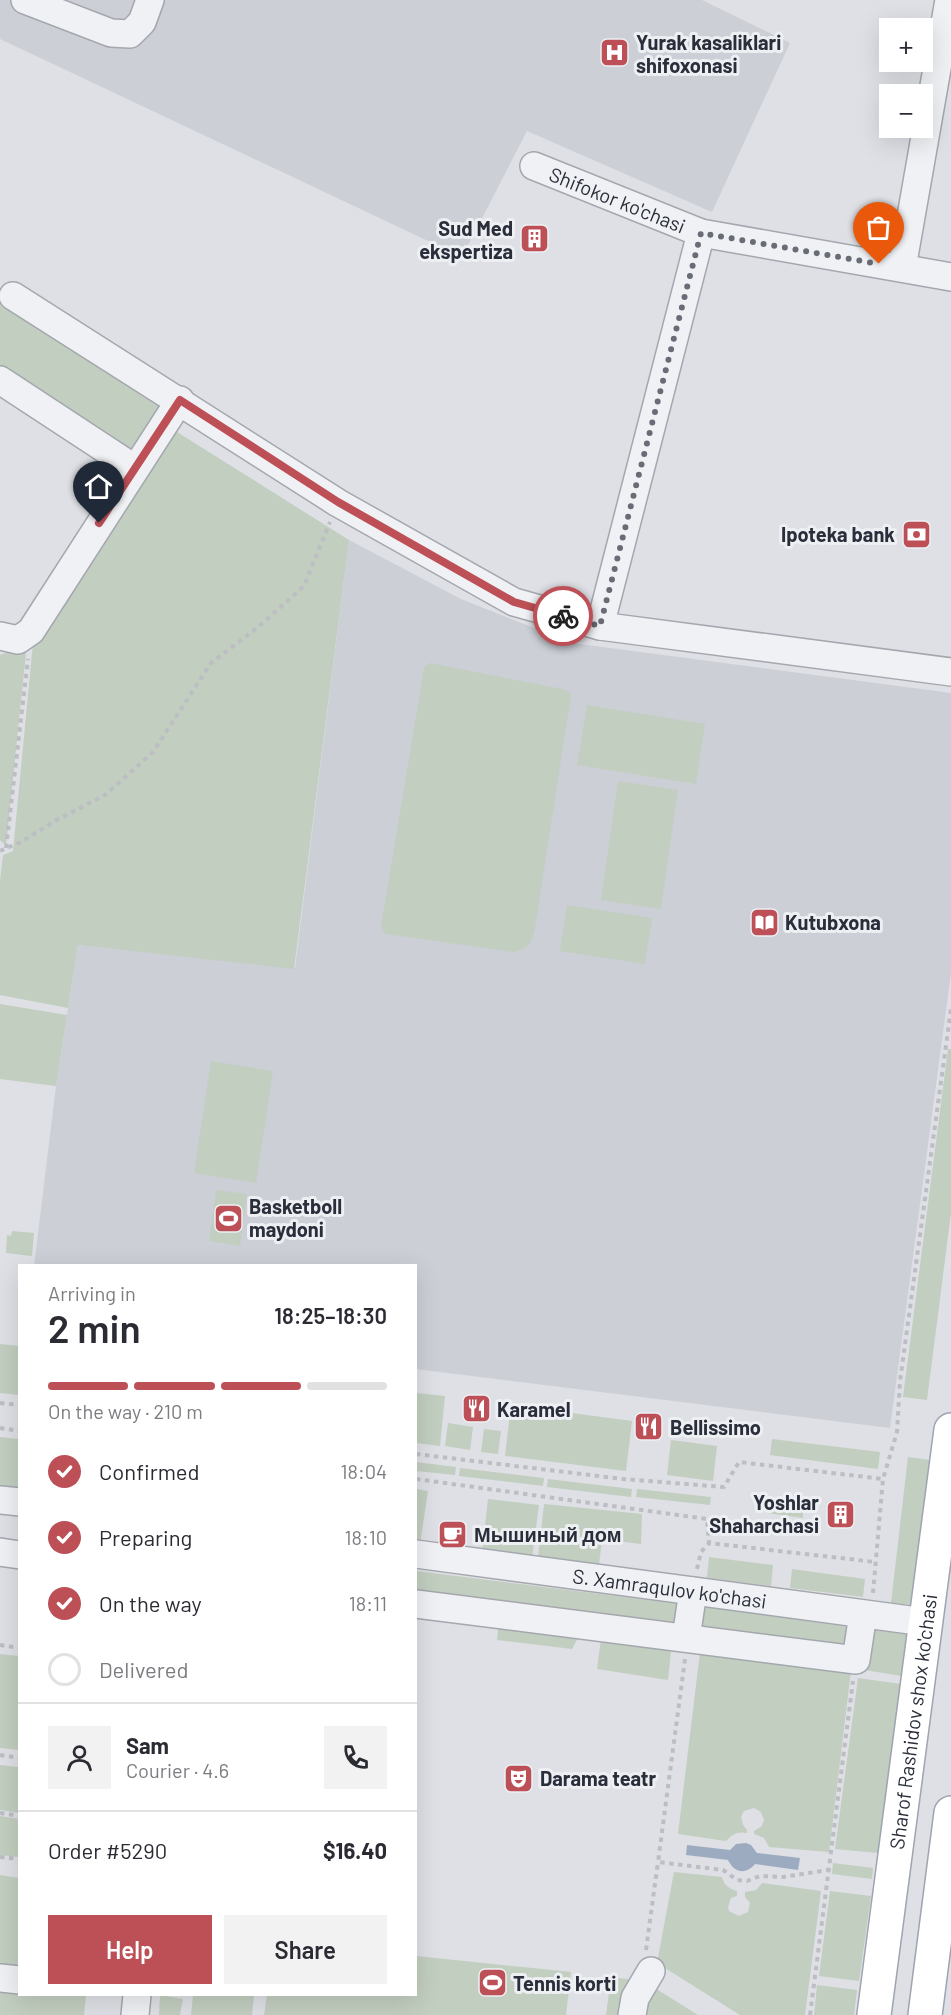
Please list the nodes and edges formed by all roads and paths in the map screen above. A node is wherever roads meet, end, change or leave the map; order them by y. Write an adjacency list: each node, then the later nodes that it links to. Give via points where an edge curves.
1 (26, 0): 2 (street, via 111,33 130,34 142,22)
2 (150, 0)
3 (949, 0): 6 (street)
4 (534, 166): 5 (street, Shifokor ko'chasi)
5 (701, 233): 6 (street, Shifokor ko'chasi); 13 (street, Shifokor ko'chasi)
6 (902, 268): 7 (street, Shifokor ko'chasi)
7 (951, 277)
8 (13, 296): 10 (street)
9 (0, 380): 11 (street)
10 (180, 400): 11 (street); 12 (street)
11 (134, 468): 14 (street)
12 (338, 502): 13 (street, via 514,602); 17 (path, via 304,586 211,663 153,752 105,795)
13 (600, 626): 16 (street)
14 (30, 631): 15 (street, via 18,640); 17 (path)
15 (0, 636)
16 (951, 672)
17 (6, 849): 18 (path)
18 (0, 851)
19 (951, 1009): 27 (path, via 900,1381 897,1432)
20 (0, 1403): 21 (path)
21 (18, 1405)
22 (0, 1428): 24 (path)
23 (951, 1430): 38 (main road, Sharof Rashidov shox ko'chasi)
24 (18, 1431)
25 (417, 1454): 27 (path, via 724,1487 739,1462)
26 (417, 1479): 30 (path, via 707,1519)
27 (883, 1479): 34 (path)
28 (0, 1500): 29 (street)
29 (18, 1502)
30 (708, 1543): 34 (path); 35 (path, via 701,1552)
31 (0, 1552): 33 (street)
32 (417, 1554): 35 (street, S. Xamraqulov ko'chasi)
33 (18, 1555)
34 (875, 1562): 37 (path, via 873,1599)
35 (693, 1591): 37 (street, S. Xamraqulov ko'chasi); 39 (street)
36 (417, 1604): 39 (street)
37 (863, 1614): 38 (street, S. Xamraqulov ko'chasi); 42 (street)
38 (925, 1622): 57 (main road, Sharof Rashidov shox ko'chasi)
39 (687, 1639): 42 (street); 50 (path)
40 (0, 1645): 41 (path)
41 (18, 1648)
42 (856, 1660): 51 (path)
43 (0, 1755): 44 (path)
44 (18, 1758)
45 (0, 1813): 47 (path)
46 (951, 1814): 58 (main road)
47 (18, 1816)
48 (0, 1857): 49 (path)
49 (18, 1859)
50 (658, 1862): 51 (path, via 723,1870 737,1880 747,1881 760,1875 783,1877); 52 (path)
51 (828, 1870): 56 (path)
52 (649, 1961): 55 (street)
53 (0, 1978): 54 (street)
54 (18, 1980)
55 (632, 2015)
56 (810, 2015)
57 (874, 2015)
58 (925, 2015)

